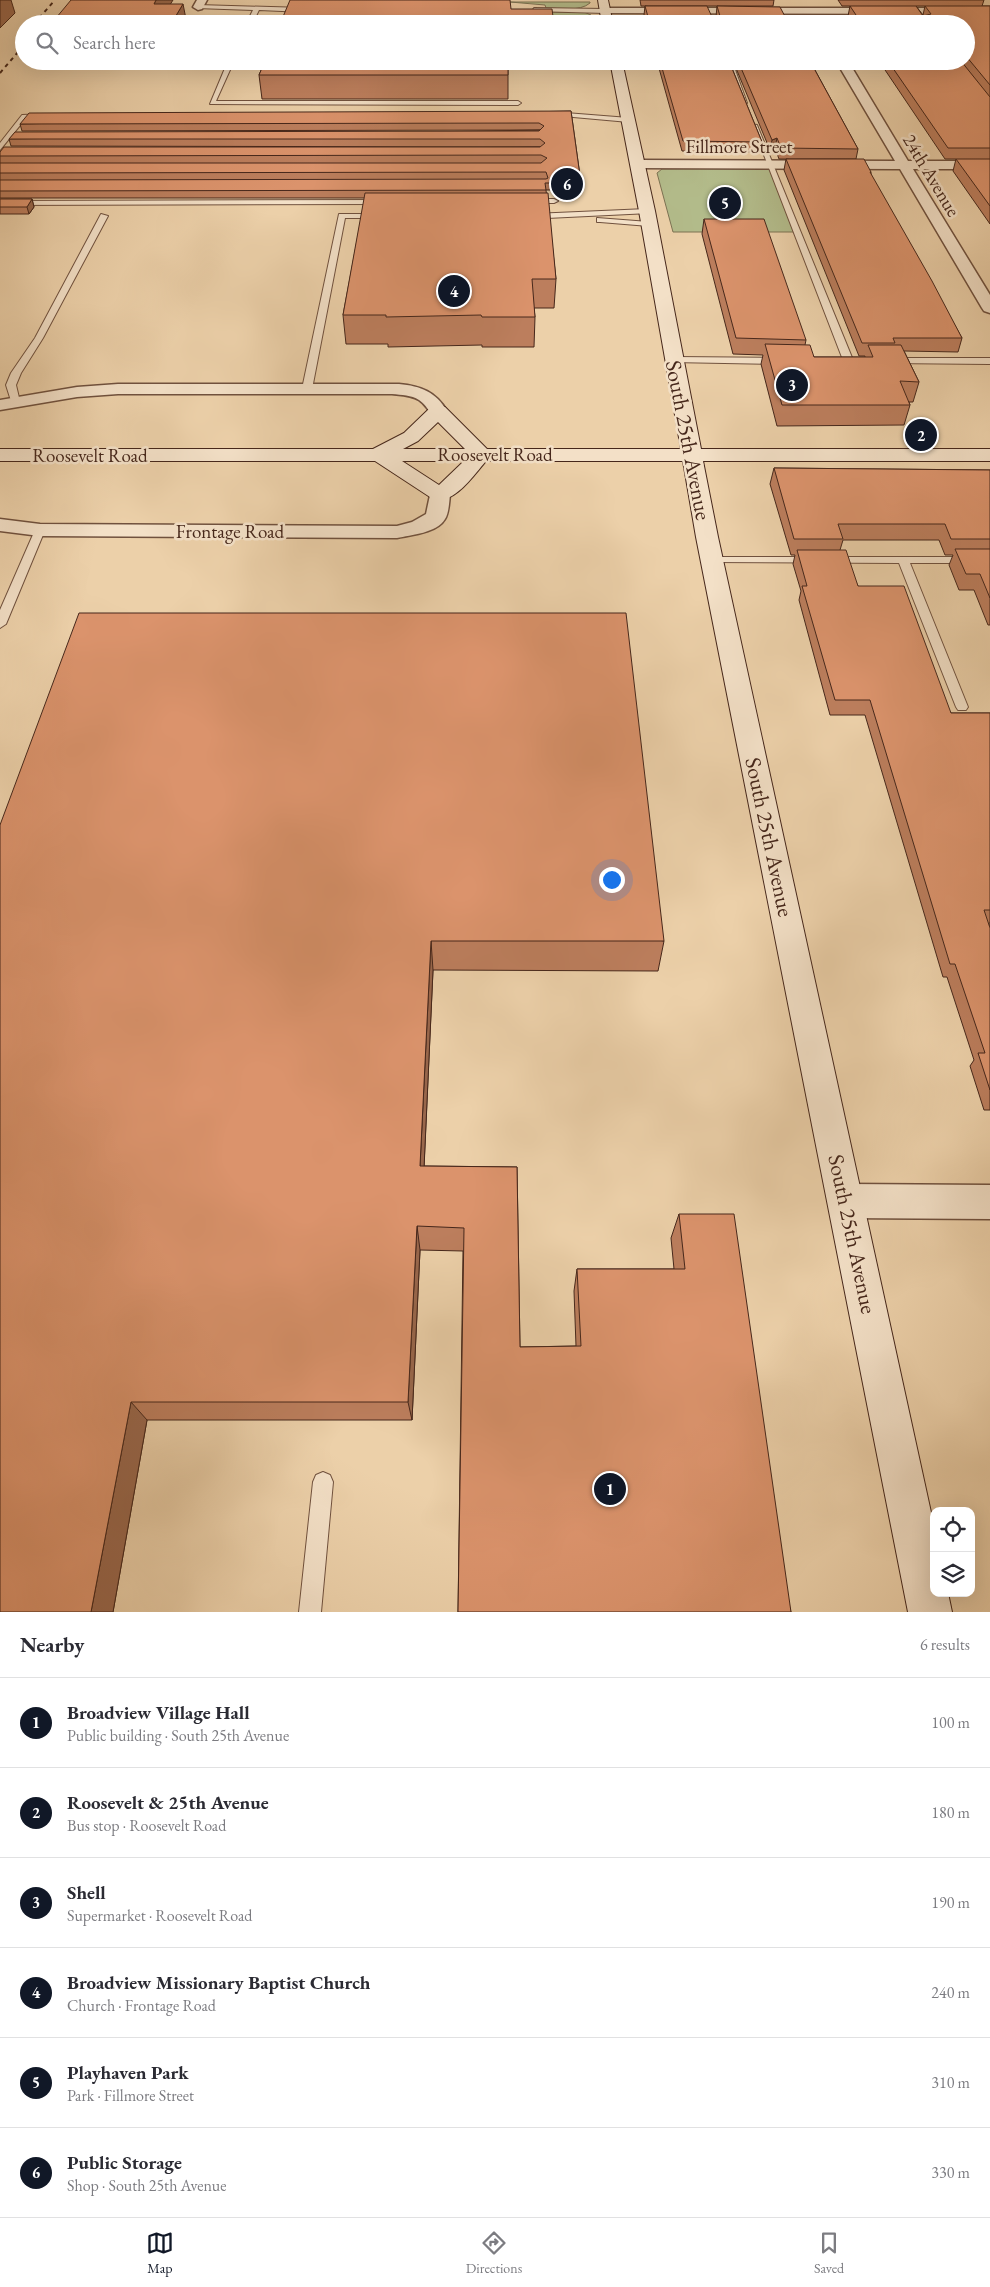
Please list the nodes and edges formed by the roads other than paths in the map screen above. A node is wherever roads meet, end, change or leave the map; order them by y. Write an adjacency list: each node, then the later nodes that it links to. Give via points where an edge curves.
1 (805, 0): 7 (street)
2 (200, 3): 4 (lane)
3 (604, 5): 6 (lane); 7 (street, via 710,14)
4 (256, 10): 5 (lane); 9 (lane)
5 (316, 10)
6 (528, 10)
7 (812, 11): 8 (street); 10 (street)
8 (990, 12)
9 (254, 15)
10 (814, 15)
11 (227, 70): 15 (lane, via 212,103)
12 (618, 70): 19 (main road, South 25th Avenue)
13 (733, 70): 16 (lane)
14 (847, 70): 27 (street, 24th Avenue)
15 (518, 103)
16 (749, 112)
17 (546, 114): 19 (lane)
18 (52, 116): 21 (lane, via 24,116)
19 (629, 120): 25 (main road, South 25th Avenue)
20 (753, 121): 26 (lane)
21 (10, 135): 22 (lane); 23 (lane)
22 (19, 135)
23 (0, 149): 24 (lane)
24 (10, 150)
25 (638, 164): 26 (street, Fillmore Street); 41 (main road, South 25th Avenue)
26 (770, 164): 27 (street, Fillmore Street); 45 (lane, via 852,360)
27 (904, 164): 28 (street, Fillmore Street); 42 (street, 24th Avenue)
28 (990, 165)
29 (543, 192): 32 (lane)
30 (365, 193): 34 (lane)
31 (525, 201): 32 (lane)
32 (544, 201): 33 (lane)
33 (554, 201)
34 (364, 202): 35 (lane); 36 (lane, via 164,199)
35 (392, 202)
36 (0, 203)
37 (104, 216): 49 (lane, via 14,379)
38 (388, 216): 48 (lane, via 342,216)
39 (522, 216): 40 (lane)
40 (580, 216): 41 (lane, via 607,221); 41 (lane, via 607,212)
41 (648, 218): 43 (main road, South 25th Avenue)
42 (990, 308)
43 (674, 360): 44 (lane); 54 (main road, South 25th Avenue)
44 (789, 360)
45 (837, 360)
46 (883, 360): 47 (lane)
47 (990, 360)
48 (307, 389): 49 (street, via 118,389 77,392); 50 (street, via 409,390 426,395)
49 (7, 404)
50 (438, 411): 51 (main road, via 410,437); 52 (main road)
51 (378, 454): 52 (main road, Roosevelt Road); 53 (main road, Roosevelt Road); 56 (main road)
52 (481, 454): 54 (main road, Roosevelt Road); 56 (main road)
53 (4, 455)
54 (691, 455): 55 (main road, Roosevelt Road); 59 (main road, South 25th Avenue)
55 (990, 455)
56 (440, 496): 58 (street, Frontage Road, via 436,517 419,527 397,532)
57 (0, 526): 58 (street, Frontage Road)
58 (40, 530): 62 (lane)
59 (712, 560): 60 (lane); 64 (main road, South 25th Avenue)
60 (903, 560): 61 (lane); 63 (lane)
61 (990, 560)
62 (0, 624)
63 (962, 708)
64 (846, 1201): 65 (street); 68 (main road, South 25th Avenue)
65 (990, 1202)
66 (323, 1482): 67 (lane)
67 (310, 1612)
68 (930, 1612)

